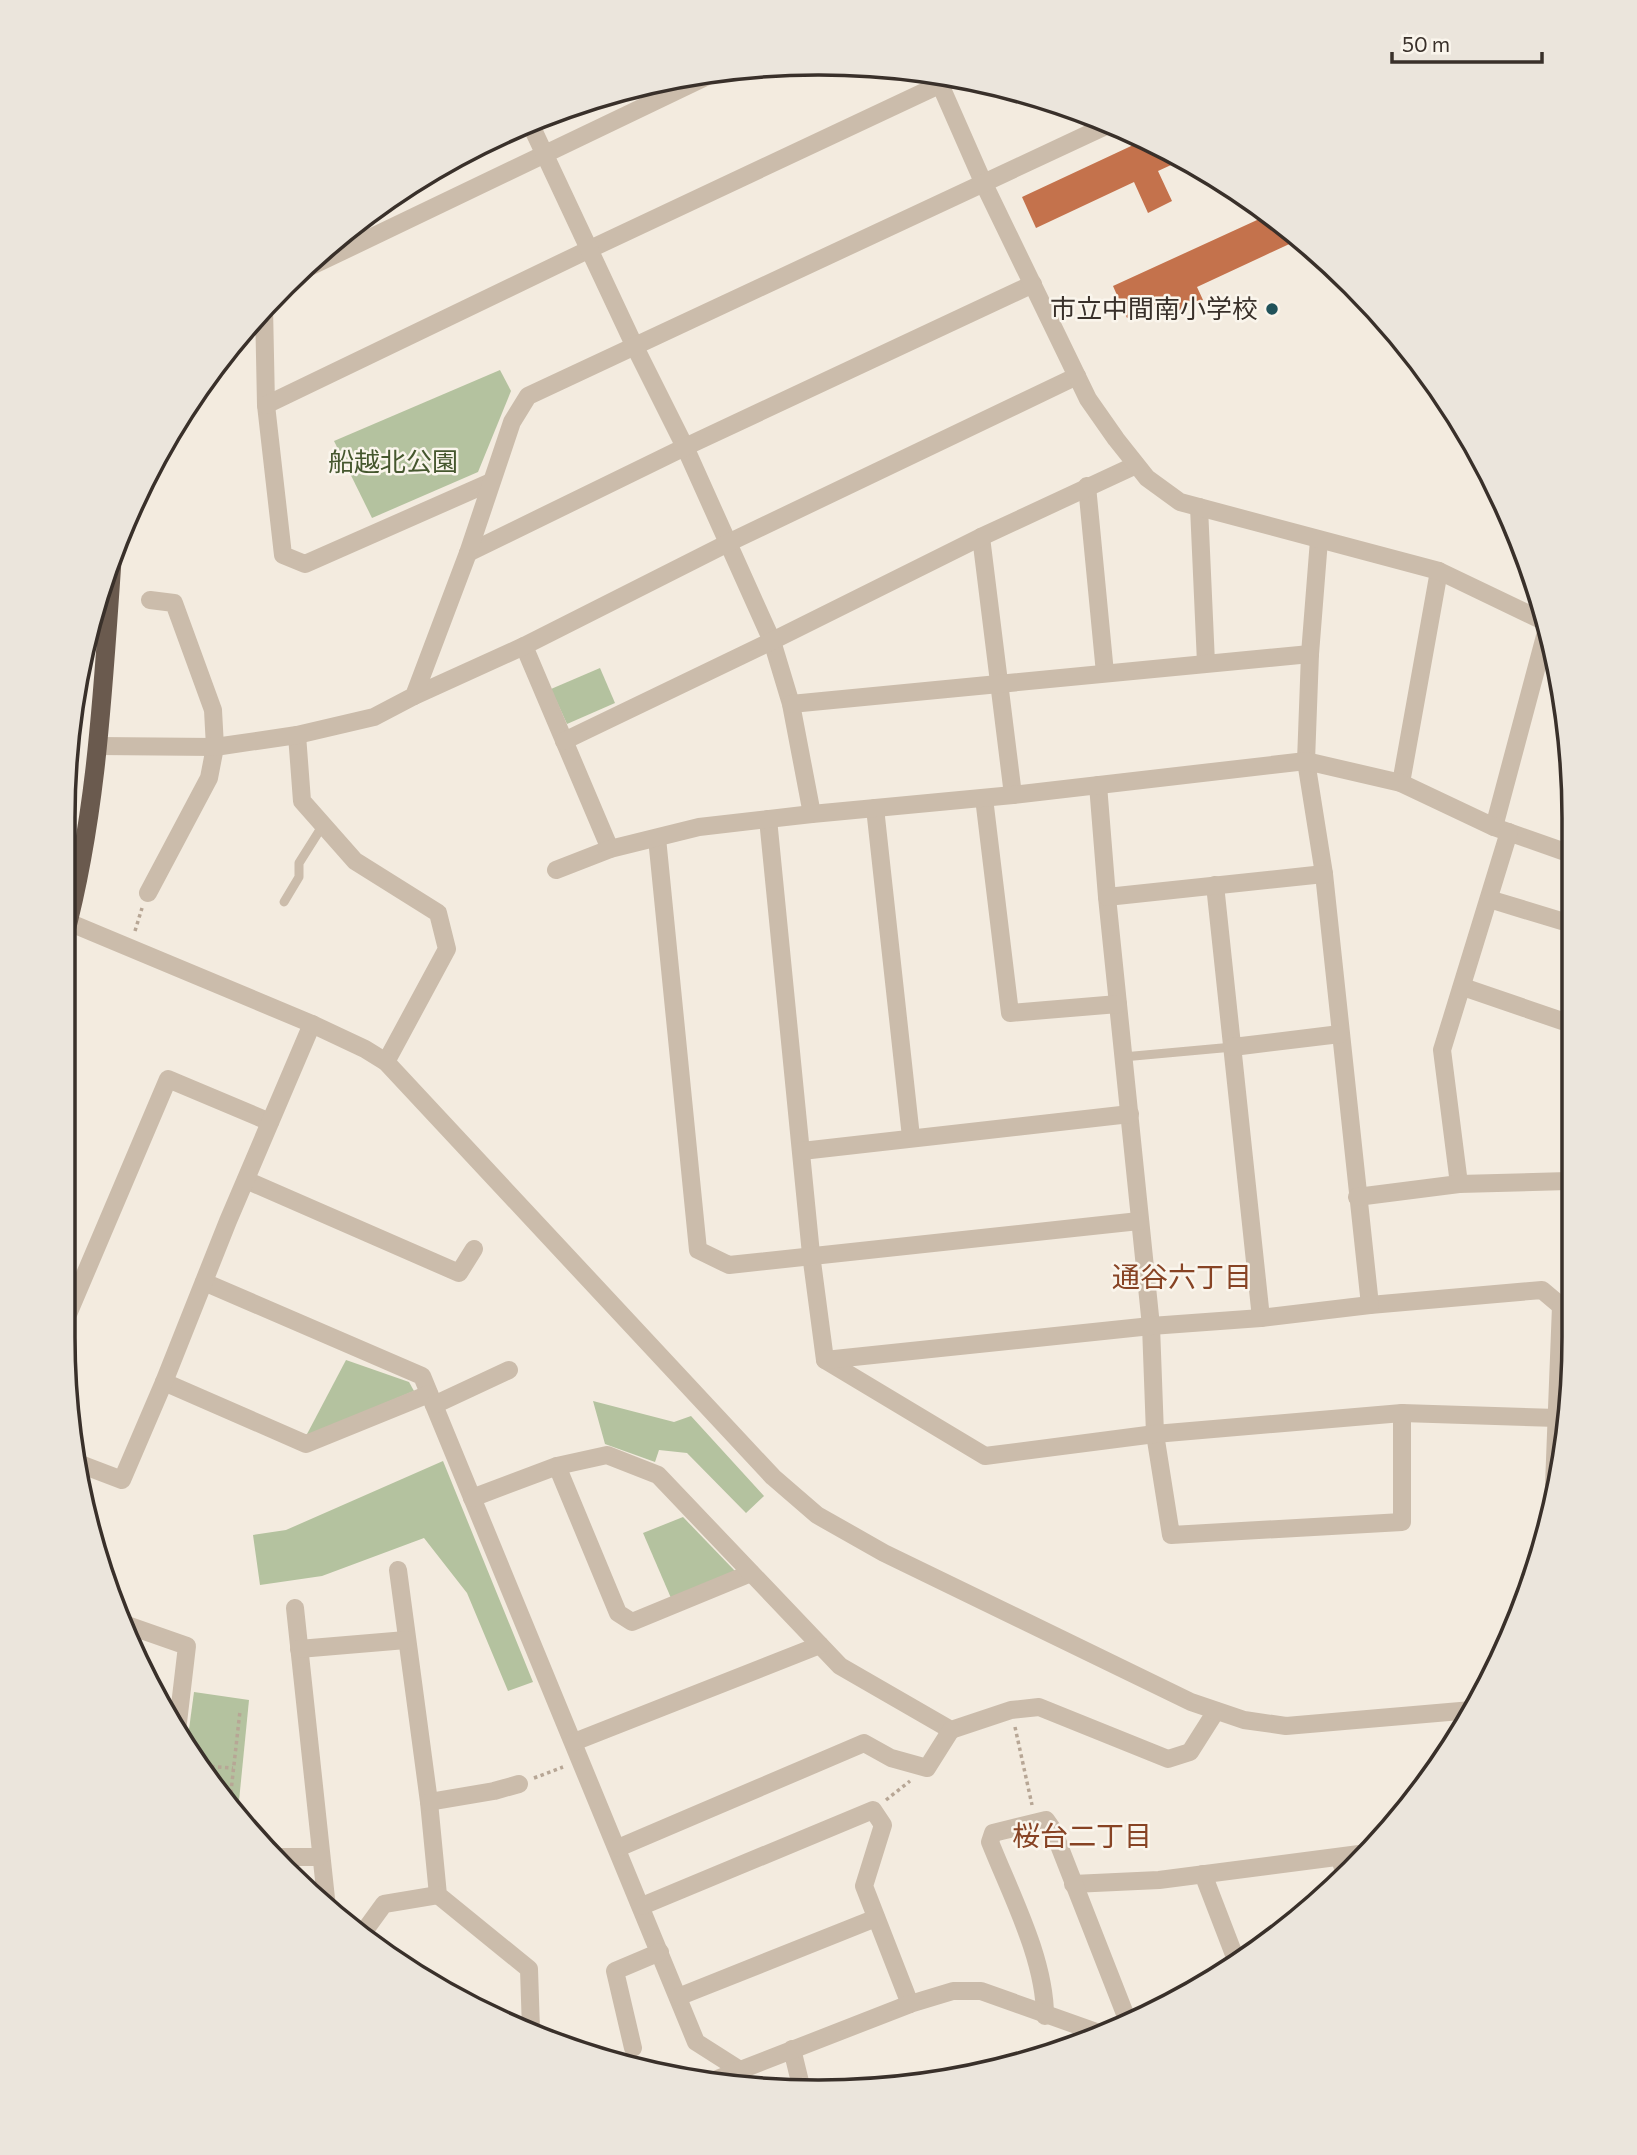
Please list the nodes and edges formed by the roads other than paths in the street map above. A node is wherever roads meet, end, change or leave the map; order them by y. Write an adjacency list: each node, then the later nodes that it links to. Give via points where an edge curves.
1 (931, 84): 8 (street)
2 (947, 87): 7 (street)
3 (682, 88): 6 (street)
4 (1097, 130): 7 (street)
5 (534, 132): 6 (street)
6 (546, 155): 8 (street); 9 (street)
7 (983, 182): 10 (street); 12 (street)
8 (590, 249): 12 (street); 14 (street)
9 (333, 256)
10 (1033, 284): 13 (street); 15 (street)
11 (264, 323): 14 (street)
12 (635, 347): 15 (street); 17 (street, via 528,396 512,422)
13 (1077, 376): 16 (street, via 1088,399); 22 (street)
14 (267, 405): 17 (street, via 283,555 305,564)
15 (685, 447): 22 (street); 23 (street)
16 (1136, 465): 18 (street); 19 (street, via 1180,502)
17 (491, 482): 23 (street)
18 (1087, 486): 20 (street); 33 (street)
19 (1199, 507): 21 (street); 32 (street)
20 (981, 537): 28 (street); 34 (street)
21 (1320, 540): 24 (street); 31 (street)
22 (728, 542): 28 (street); 29 (street)
23 (468, 553): 35 (street)
24 (1439, 572): 27 (street); 42 (street)
25 (109, 599): 39 (highway)
26 (150, 600): 40 (street, via 174,603 213,710)
27 (1533, 616)
28 (772, 641): 36 (street); 38 (street)
29 (524, 646): 35 (street); 38 (street)
30 (1542, 650): 50 (street)
31 (1310, 654): 32 (street); 41 (street)
32 (1206, 663): 33 (street)
33 (1105, 673): 34 (street)
34 (999, 683): 36 (street); 44 (street)
35 (414, 696): 37 (street, via 374,717)
36 (791, 704): 47 (street)
37 (297, 735): 40 (street); 49 (street, via 302,801)
38 (564, 741): 52 (street)
39 (99, 746): 40 (street); 57 (highway)
40 (215, 747): 58 (street, via 209,778)
41 (1306, 761): 42 (street); 43 (street); 55 (street)
42 (1401, 783): 50 (street)
43 (1098, 785): 44 (street); 59 (street)
44 (1013, 795): 45 (street)
45 (984, 798): 46 (street); 65 (street, via 1010,1013)
46 (875, 808): 47 (street); 74 (street)
47 (812, 814): 48 (street)
48 (768, 819): 51 (street, via 699,827); 75 (street)
49 (323, 825): 61 (lane, via 299,863 299,877); 71 (street, via 355,861 438,913 447,949)
50 (1501, 829): 53 (street); 60 (street)
51 (657, 838): 52 (street); 82 (street, via 698,1250 729,1265)
52 (610, 849): 54 (street)
53 (1562, 851)
54 (556, 870)
55 (1324, 874): 56 (street); 68 (street)
56 (1215, 886): 59 (street); 69 (street)
57 (75, 891)
58 (148, 893)
59 (1107, 897): 65 (street)
60 (1489, 898): 62 (street); 64 (street)
61 (284, 902)
62 (1562, 921)
63 (75, 932): 67 (street, via 130,947)
64 (1463, 987): 66 (street); 78 (street, via 1443,1050)
65 (1118, 1004): 70 (street)
66 (1562, 1021)
67 (312, 1024): 71 (street); 73 (street)
68 (1340, 1034): 69 (street); 79 (street)
69 (1233, 1047): 70 (lane); 87 (street)
70 (1123, 1056): 72 (street)
71 (386, 1062): 108 (street, via 773,1477 817,1514 897,1559)
72 (1130, 1114): 74 (street); 80 (street)
73 (270, 1122): 76 (street); 84 (street, via 168,1079)
74 (911, 1137): 75 (street)
75 (802, 1151): 82 (street)
76 (246, 1180): 81 (street, via 459,1273); 83 (street)
77 (1562, 1181): 78 (street)
78 (1459, 1184): 79 (street)
79 (1357, 1197): 85 (street)
80 (1139, 1221): 82 (street); 88 (street)
81 (474, 1249)
82 (811, 1254): 90 (street)
83 (204, 1282): 92 (street); 93 (street, via 422,1376)
84 (75, 1298)
85 (1370, 1305): 86 (street, via 1542,1290); 87 (street)
86 (1562, 1305)
87 (1261, 1318): 88 (street)
88 (1151, 1326): 90 (street); 97 (street)
89 (1562, 1344): 94 (street)
90 (825, 1360): 97 (street, via 985,1456)
91 (509, 1370): 93 (street)
92 (164, 1382): 93 (street, via 306,1444); 99 (street, via 122,1480)
93 (432, 1399): 100 (street)
94 (1558, 1409)
95 (1402, 1413): 96 (street); 97 (street); 97 (street, via 1402,1522 1171,1535)
96 (1557, 1418)
97 (1155, 1434)
98 (557, 1466): 100 (street); 102 (street, via 607,1455 658,1475); 102 (street, via 618,1613 632,1622)
99 (87, 1467)
100 (472, 1498): 112 (street)
101 (398, 1570): 105 (street)
102 (751, 1573): 106 (street)
103 (295, 1608): 107 (street)
104 (135, 1628): 110 (street, via 187,1646)
105 (406, 1640): 107 (street); 114 (street)
106 (820, 1645): 111 (street, via 840,1666); 112 (street)
107 (299, 1649): 118 (street)
108 (1216, 1711): 109 (street, via 1286,1726); 111 (street, via 1190,1752 1168,1759 1039,1707 1011,1710)
109 (1460, 1711)
110 (179, 1714)
111 (951, 1730): 115 (street, via 927,1768 891,1758 864,1743)
112 (574, 1742): 115 (street)
113 (519, 1784): 114 (street)
114 (429, 1802): 124 (street)
115 (618, 1848): 125 (street)
116 (1350, 1855): 119 (street)
117 (288, 1857): 118 (street)
118 (320, 1857): 123 (street)
119 (1339, 1857): 120 (street); 121 (street)
120 (1342, 1864)
121 (1203, 1874): 122 (street, via 1159,1881); 129 (street)
122 (1073, 1884): 132 (street); 133 (street, via 1046,1820 993,1833 990,1842 1031,1946)
123 (325, 1892)
124 (438, 1895): 127 (street, via 384,1904); 134 (street, via 529,1969)
125 (642, 1906): 126 (street, via 873,1810 883,1825 864,1886); 128 (street)
126 (876, 1918): 130 (street); 131 (street)
127 (367, 1927)
128 (660, 1952): 130 (street); 136 (street, via 615,1971)
129 (1233, 1952)
130 (678, 1997): 138 (street, via 696,2042)
131 (910, 2004): 133 (street, via 953,1991 981,1991); 137 (street)
132 (1125, 2013)
133 (1045, 2016): 135 (street)
134 (531, 2022)
135 (1087, 2029)
136 (633, 2048)
137 (792, 2049): 138 (street); 140 (street)
138 (740, 2070): 139 (street)
139 (730, 2074)
140 (799, 2079)

